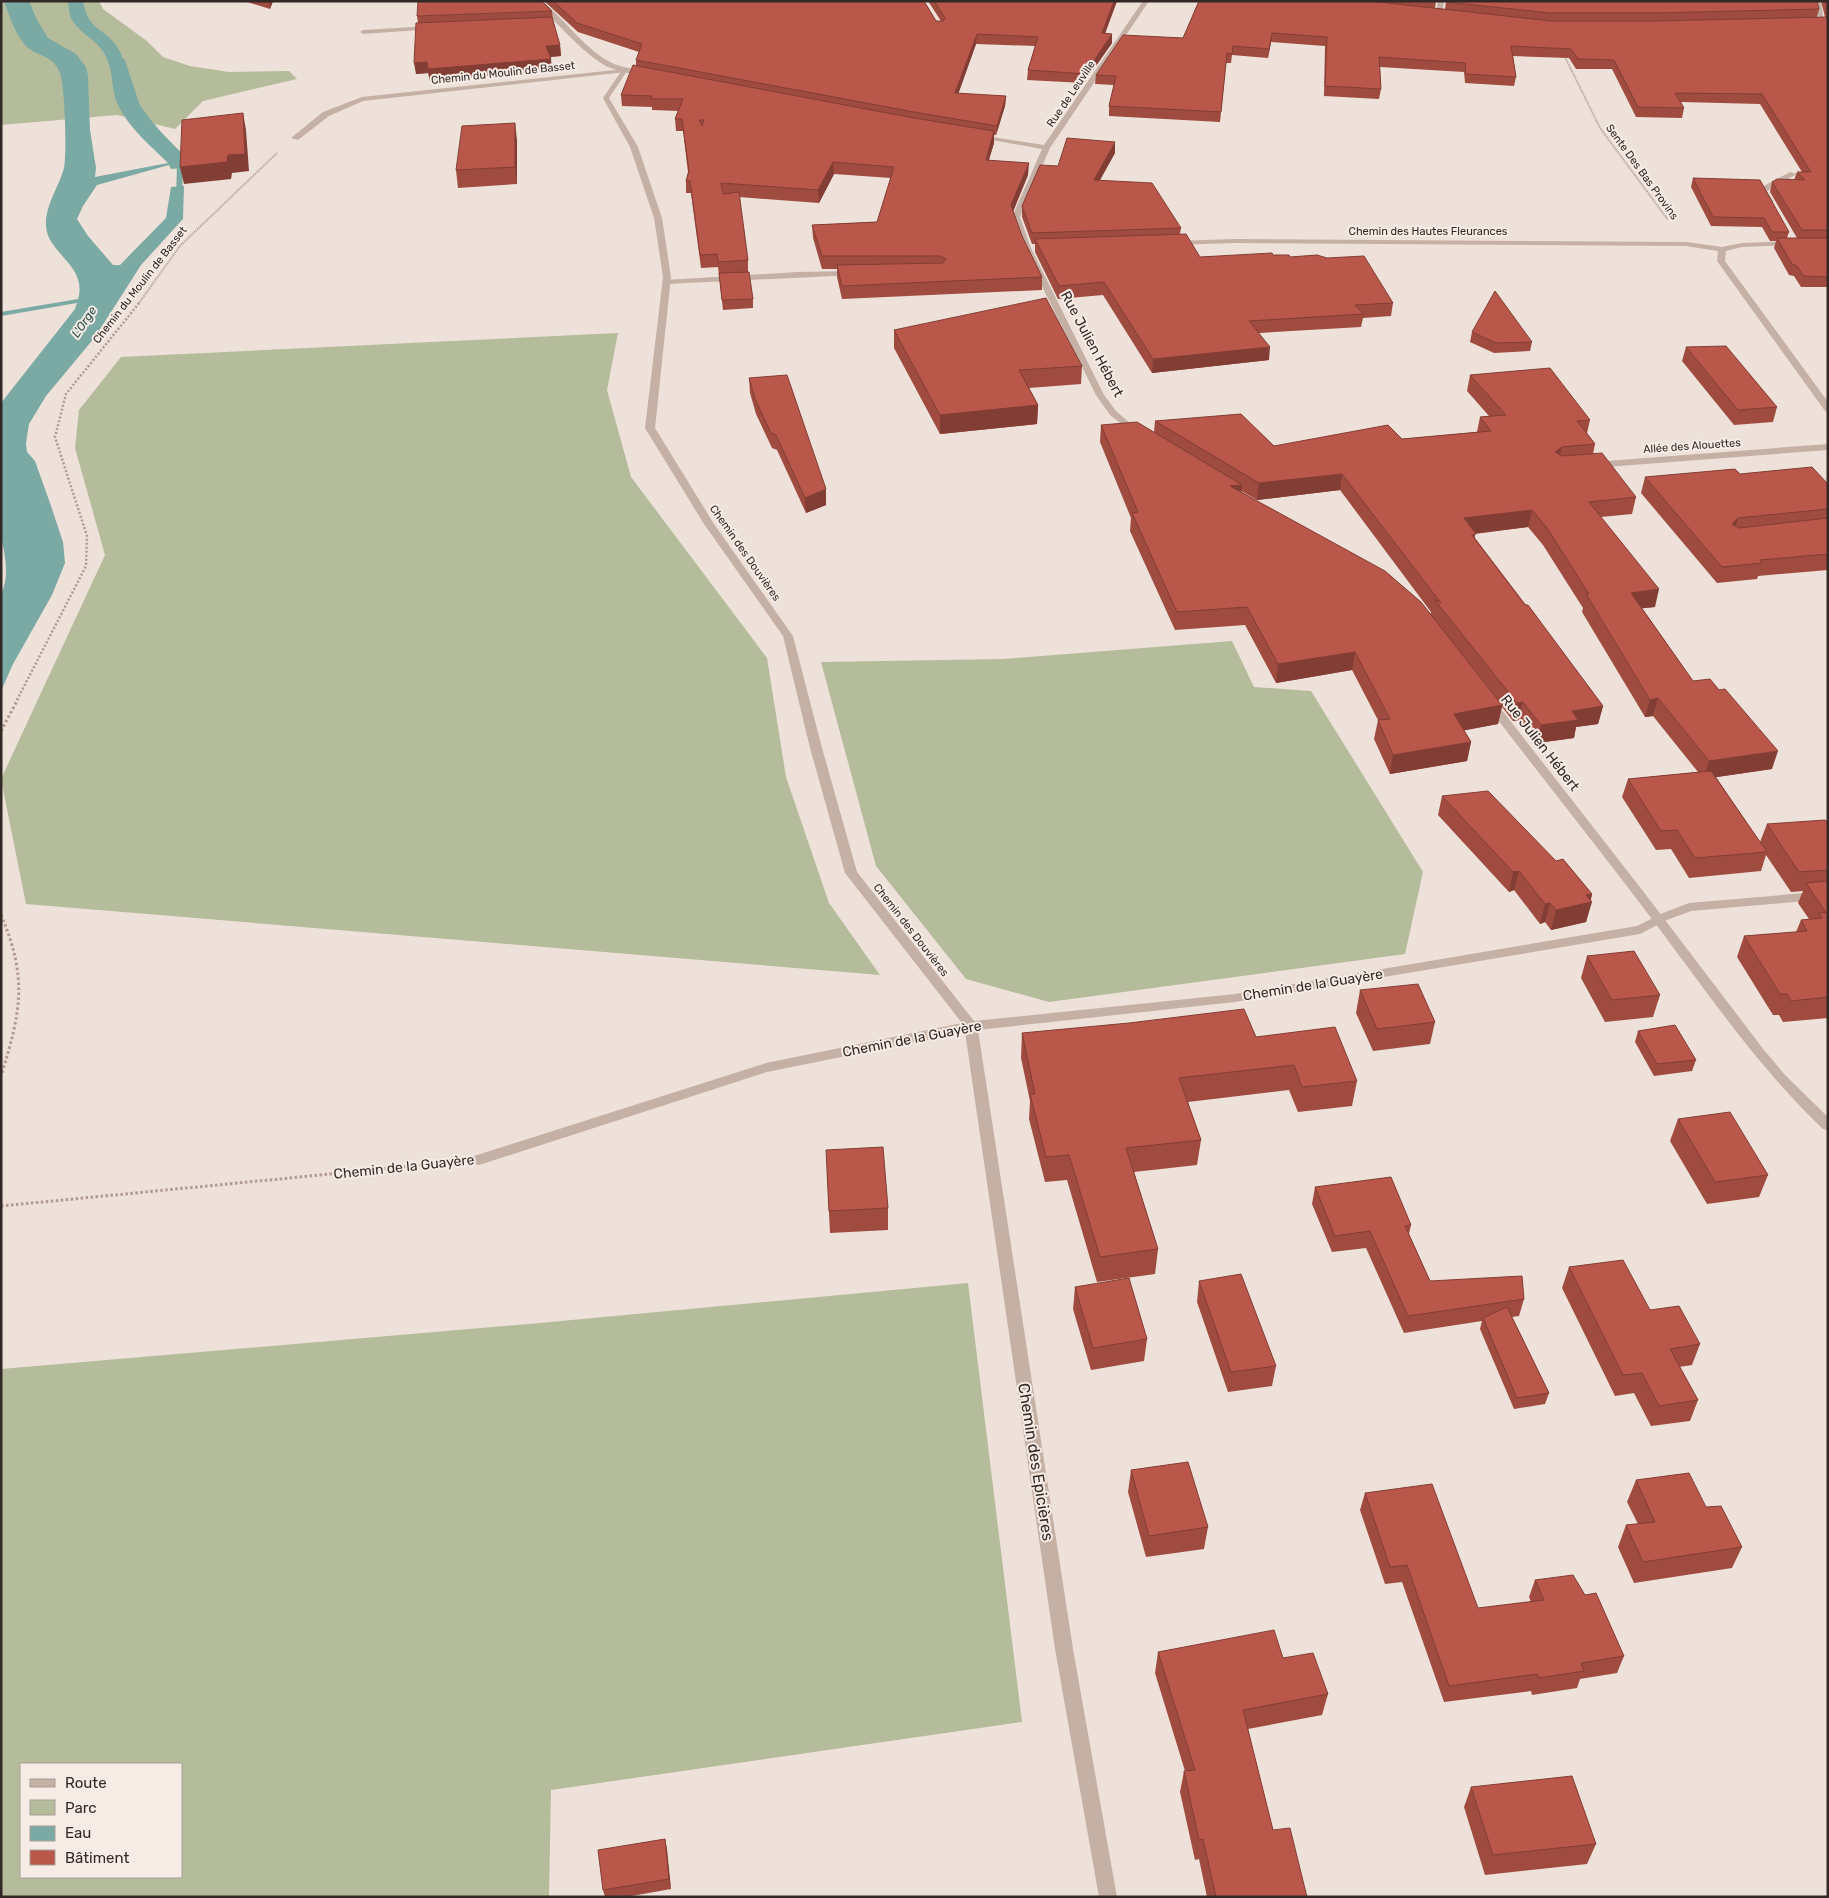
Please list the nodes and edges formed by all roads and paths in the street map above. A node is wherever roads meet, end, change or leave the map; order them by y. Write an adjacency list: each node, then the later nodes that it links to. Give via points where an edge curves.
1 (538, 1): 11 (street)
2 (1146, 1): 19 (street, Rue de Leuville)
3 (1441, 1): 6 (street)
4 (1818, 1): 9 (street)
5 (1429, 14): 6 (street)
6 (1439, 15): 7 (street)
7 (1448, 16)
8 (1814, 22): 9 (street)
9 (1825, 22)
10 (554, 24): 11 (street)
11 (564, 24): 15 (street, via 604,62)
12 (443, 28): 13 (street)
13 (364, 32)
14 (1562, 51): 24 (path, Sente Des Bas Provins, via 1600,128)
15 (624, 71): 16 (street); 18 (street, Chemin du Moulin de Basset, via 362,99 326,114); 27 (street, Chemin des Douvières, via 606,98 634,146 658,218)
16 (652, 76)
17 (972, 136): 19 (street)
18 (295, 138): 33 (path, Chemin du Moulin de Basset, via 261,166 180,246 142,300 66,394 55,436 87,536 86,566)
19 (1046, 148): 29 (street, Rue Julien Hébert, via 1016,216 1100,395 1113,413)
20 (1793, 174): 21 (street, via 1763,190)
21 (1776, 213)
22 (1796, 241): 25 (street, Chemin des Hautes Fleurances)
23 (1165, 244): 24 (street, Chemin des Hautes Fleurances, via 1234,241)
24 (1686, 244): 25 (street, Chemin des Hautes Fleurances)
25 (1722, 249): 28 (street, via 1721,261)
26 (863, 273): 27 (street)
27 (666, 282): 37 (street, Chemin des Douvières, via 650,428 709,524 788,636 851,873)
28 (1828, 408)
29 (1148, 441)
30 (1828, 447): 31 (street, Allée des Alouettes)
31 (1587, 465)
32 (1483, 694): 36 (street, Rue Julien Hébert)
33 (1, 731)
34 (1828, 896): 36 (street, Chemin de la Guayère, via 1689,907)
35 (1, 915): 38 (path, via 15,951 19,979 14,1034)
36 (1659, 919): 37 (street, Chemin de la Guayère, via 1640,930 1245,996); 39 (street, Rue Julien Hébert, via 1721,1007 1781,1080)
37 (970, 1026): 40 (street, Chemin de la Guayère, via 766,1068); 42 (street, Chemin des Epicières, via 1064,1649)
38 (1, 1076)
39 (1828, 1125)
40 (478, 1160): 41 (path, Chemin de la Guayère)
41 (1, 1206)
42 (1108, 1897)

